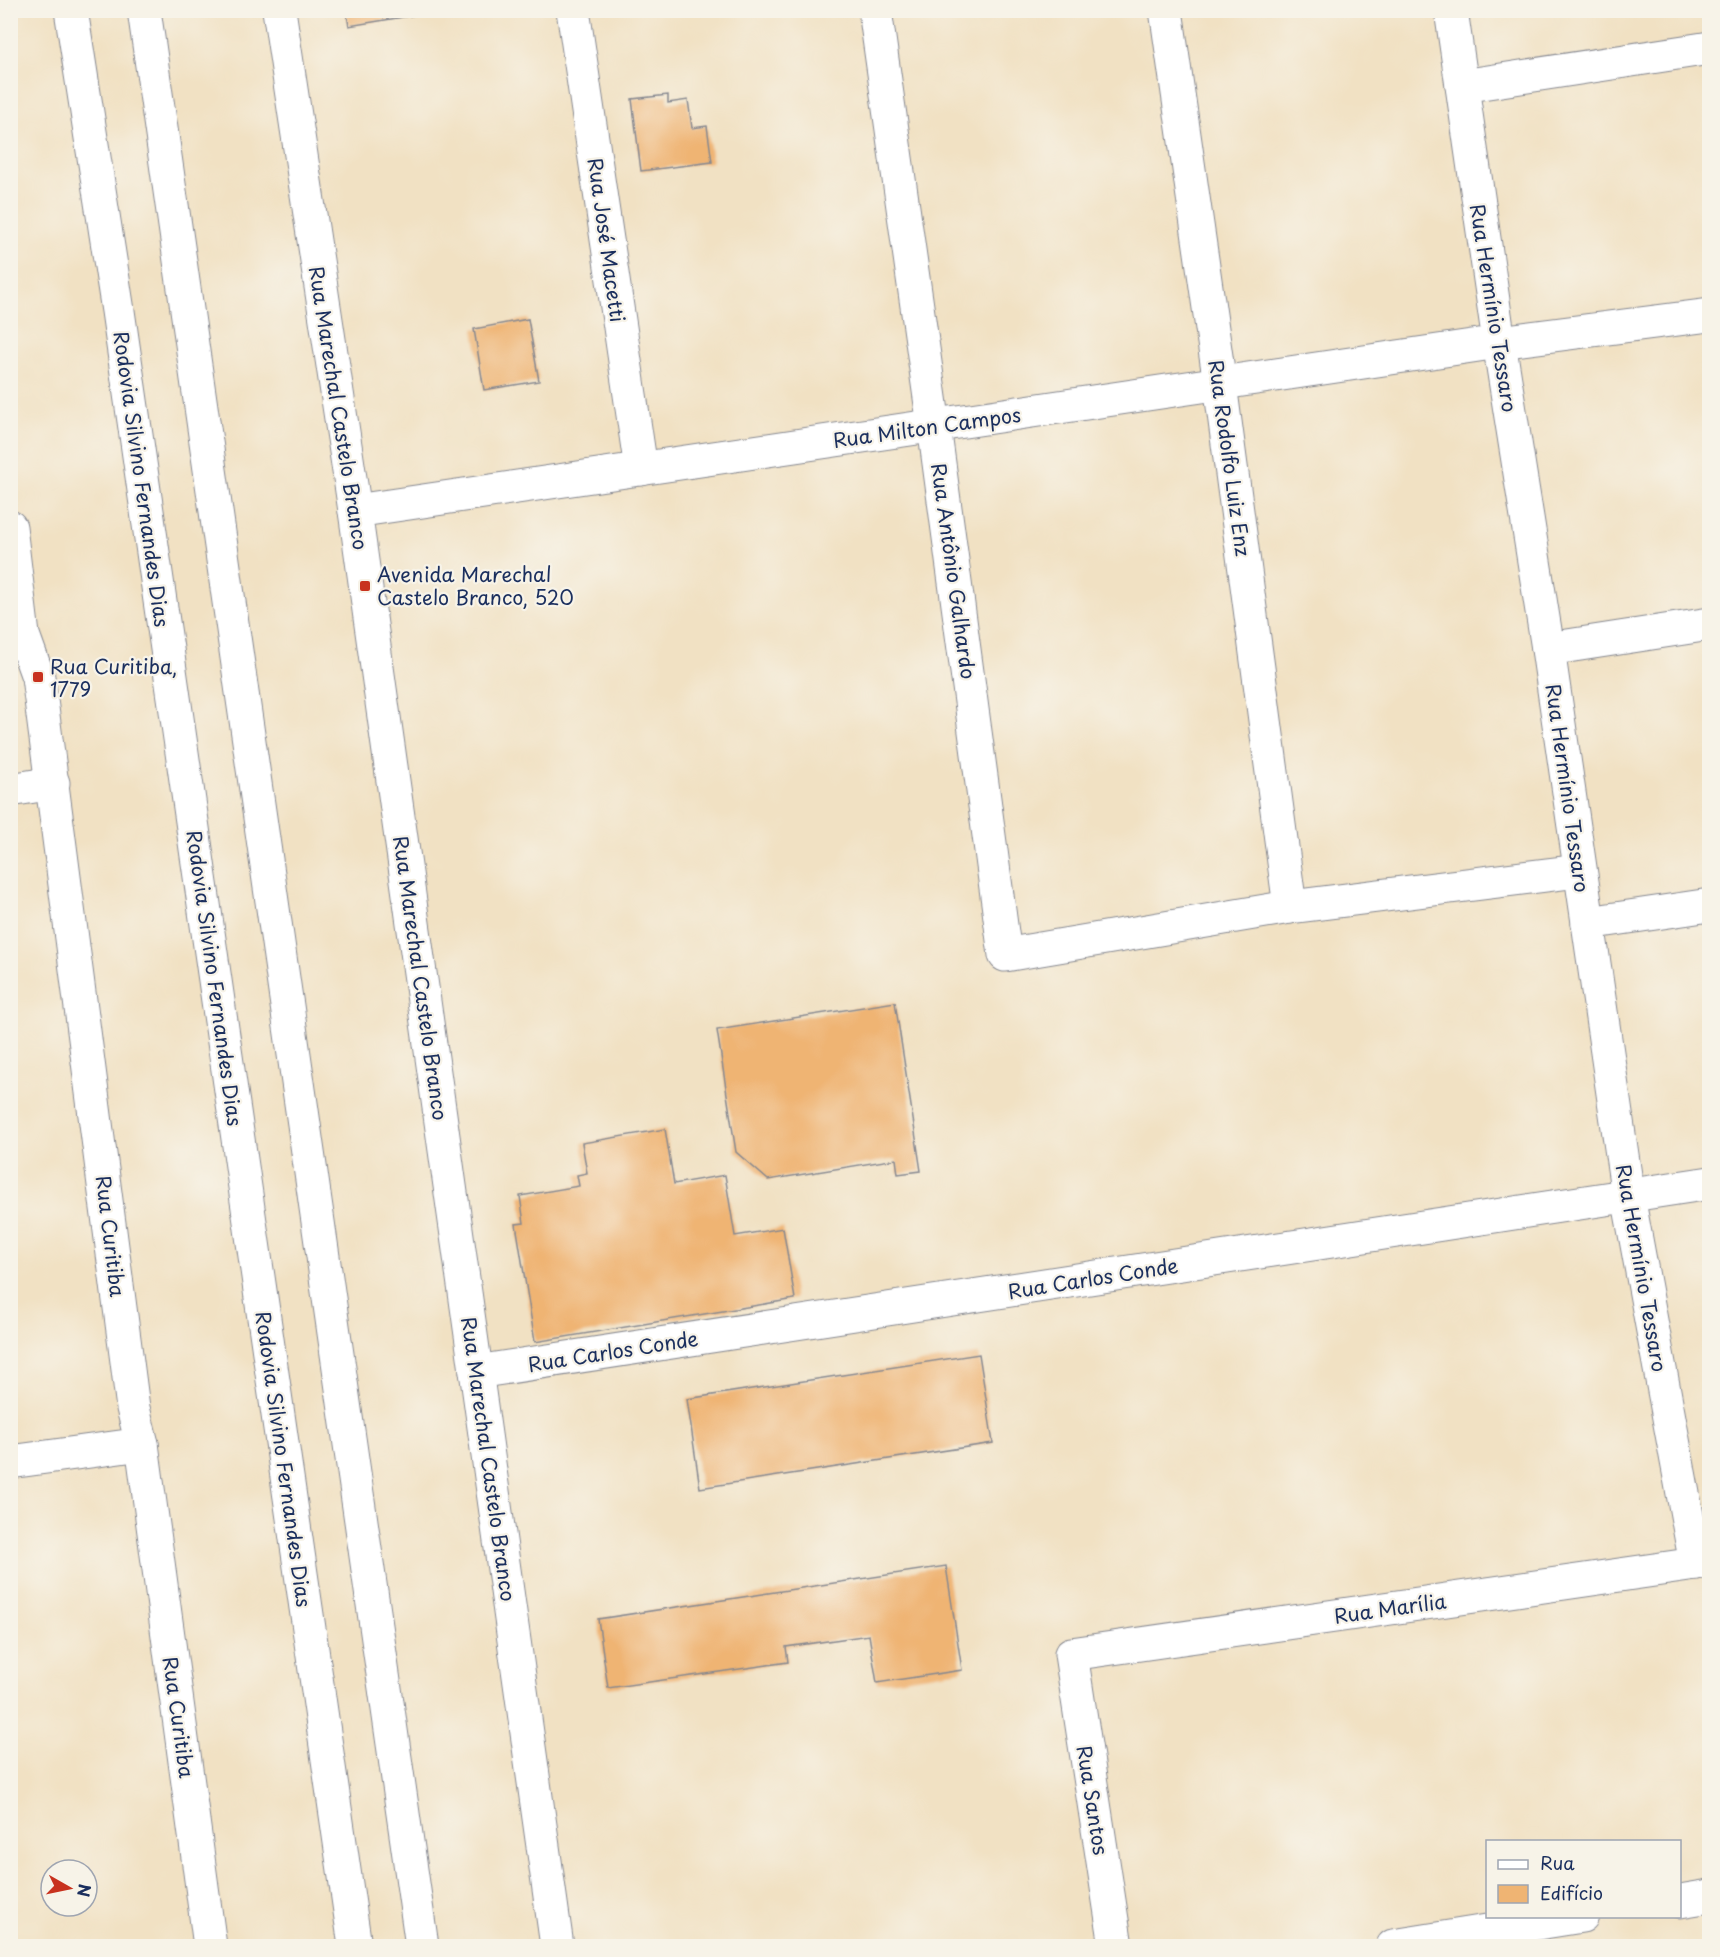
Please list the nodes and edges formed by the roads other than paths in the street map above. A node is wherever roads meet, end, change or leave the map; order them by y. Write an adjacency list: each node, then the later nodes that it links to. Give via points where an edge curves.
1 (62, 10): 10 (main road)
2 (71, 10): 10 (main road, Rodovia Silvino Fernandes Dias)
3 (144, 10): 39 (main road)
4 (279, 10): 17 (main road, Rua Marechal Castelo Branco)
5 (573, 10): 16 (main road, Rua José Macetti)
6 (875, 10): 15 (main road, Rua Antônio Galhardo)
7 (1166, 10): 14 (main road, Rua Rodolfo Luiz Enz)
8 (1451, 10): 11 (main road, Rua Hermínio Tessaro)
9 (1710, 48): 11 (main road)
10 (80, 81): 38 (main road, Rodovia Silvino Fernandes Dias, via 120,323)
11 (1462, 86): 13 (main road, Rua Hermínio Tessaro)
12 (1710, 315): 13 (main road, Rua Milton Campos)
13 (1499, 342): 14 (main road, Rua Milton Campos); 20 (main road, Rua Hermínio Tessaro)
14 (1220, 384): 15 (main road, Rua Milton Campos); 25 (main road, Rua Rodolfo Luiz Enz)
15 (934, 426): 16 (main road, Rua Milton Campos); 25 (main road, Rua Antônio Galhardo, via 1005,955)
16 (641, 469): 17 (main road, Rua Milton Campos)
17 (355, 511): 29 (main road, Rua Marechal Castelo Branco)
18 (10, 527): 21 (main road, Rua Curitiba, via 23,634 38,677)
19 (1710, 624): 20 (main road)
20 (1548, 649): 23 (main road, Rua Hermínio Tessaro)
21 (53, 783): 22 (main road); 30 (main road, Rua Curitiba, via 133,1408)
22 (10, 790)
23 (1579, 871): 25 (main road); 26 (main road, Rua Hermínio Tessaro)
24 (1710, 905): 26 (main road)
25 (1290, 907)
26 (1588, 922): 28 (main road, Rua Hermínio Tessaro)
27 (1710, 1183): 28 (main road, Rua Carlos Conde)
28 (1628, 1196): 29 (main road, Rua Carlos Conde); 32 (main road, Rua Hermínio Tessaro)
29 (476, 1372): 40 (main road, Rua Marechal Castelo Branco)
30 (142, 1444): 31 (main road); 37 (main road, Rua Curitiba)
31 (10, 1462)
32 (1703, 1563): 33 (main road, Rua Marília)
33 (1071, 1654): 41 (main road, Rua Santos)
34 (1710, 1896): 35 (main road)
35 (1681, 1901)
36 (1576, 1918): 42 (main road)
37 (210, 1947)
38 (355, 1947)
39 (422, 1947)
40 (557, 1947)
41 (1116, 1947)
42 (1393, 1947)

